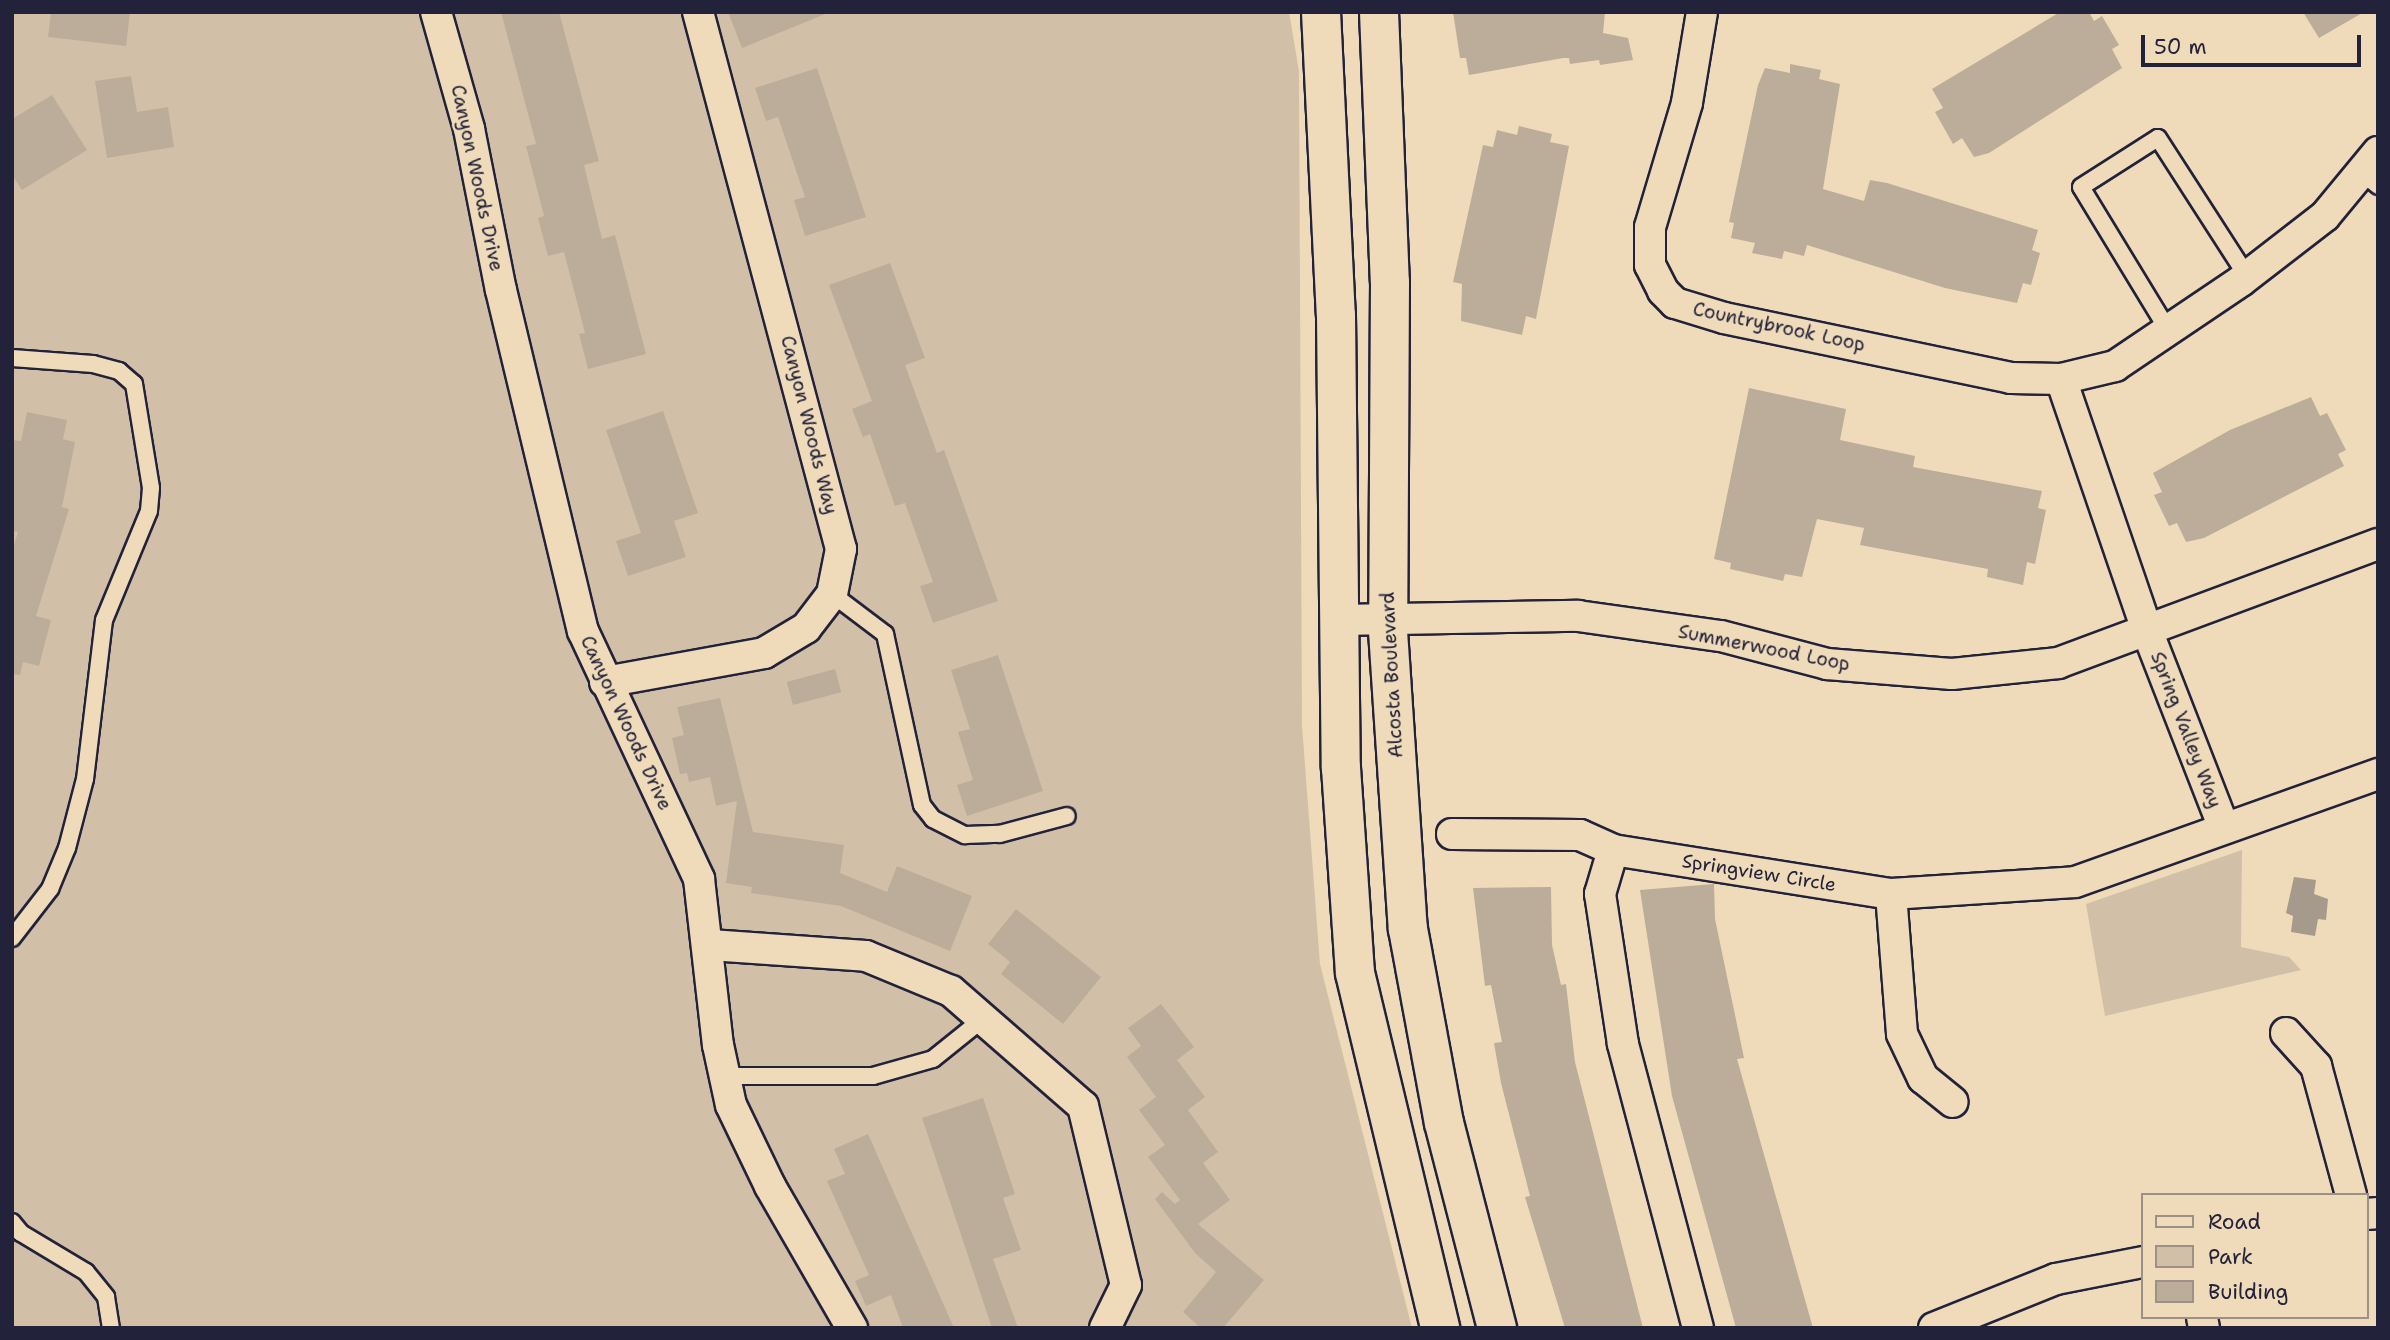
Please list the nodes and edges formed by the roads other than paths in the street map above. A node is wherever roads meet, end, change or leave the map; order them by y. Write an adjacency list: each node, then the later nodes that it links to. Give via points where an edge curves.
1 (436, 12): 16 (street, Canyon Woods Drive, via 469,129 501,290 580,618)
2 (698, 12): 12 (street, Canyon Woods Way, via 842,549)
3 (1321, 12): 14 (main road, via 1336,315)
4 (1378, 12): 13 (main road, Alcosta Boulevard, via 1391,282)
5 (1702, 12): 10 (street, Countrybrook Loop, via 1687,103 1650,227 1650,265 1663,291 1675,303 1724,318 2011,378)
6 (2372, 170): 7 (street, Countrybrook Loop, via 2325,216)
7 (2247, 276): 8 (street, Countrybrook Loop); 8 (lane, via 2158,138 2081,187)
8 (2168, 330): 10 (street, Countrybrook Loop, via 2115,366)
9 (12, 358): 23 (lane, via 93,363 119,370 134,384 151,488 149,512 104,620 85,779 67,848 50,889)
10 (2061, 379): 15 (street)
11 (2378, 544): 15 (street, Summerwood Loop)
12 (832, 594): 16 (street, Canyon Woods Way, via 806,628 764,653); 18 (lane, via 885,634 922,805 933,819 965,835 1000,834)
13 (1388, 616): 14 (street, Summerwood Loop); 15 (street, Summerwood Loop, via 1578,616 1721,636 1827,664 1952,674 2058,663); 36 (main road, Alcosta Boulevard, via 1408,929 1444,1123)
14 (1339, 620): 35 (main road, via 1341,768 1355,974)
15 (2148, 633): 19 (street, Spring Valley Way)
16 (605, 682): 24 (street, Canyon Woods Drive, via 699,879)
17 (2378, 774): 19 (street, Springview Circle)
18 (1067, 816)
19 (2224, 828): 22 (street, Springview Circle, via 2075,882)
20 (1452, 834): 21 (street, Springview Circle, via 1580,835)
21 (1613, 850): 22 (street, Springview Circle); 37 (street, via 1600,894 1623,1044)
22 (1891, 894): 28 (street, via 1902,1034 1923,1077)
23 (12, 937)
24 (710, 944): 25 (street, via 866,956 951,991); 27 (street, Canyon Woods Drive)
25 (984, 1018): 27 (lane, via 933,1059 873,1076); 34 (street, via 1083,1106 1126,1284)
26 (2286, 1033): 29 (street, via 2315,1066)
27 (725, 1076): 33 (street, Canyon Woods Drive, via 731,1105 770,1186)
28 (1953, 1102)
29 (2350, 1193)
30 (12, 1222): 32 (lane, via 20,1233 86,1272 106,1297)
31 (2142, 1262): 38 (street, via 2056,1279)
32 (111, 1328)
33 (852, 1328)
34 (1105, 1328)
35 (1440, 1328)
36 (1497, 1328)
37 (1698, 1328)
38 (1934, 1328)

